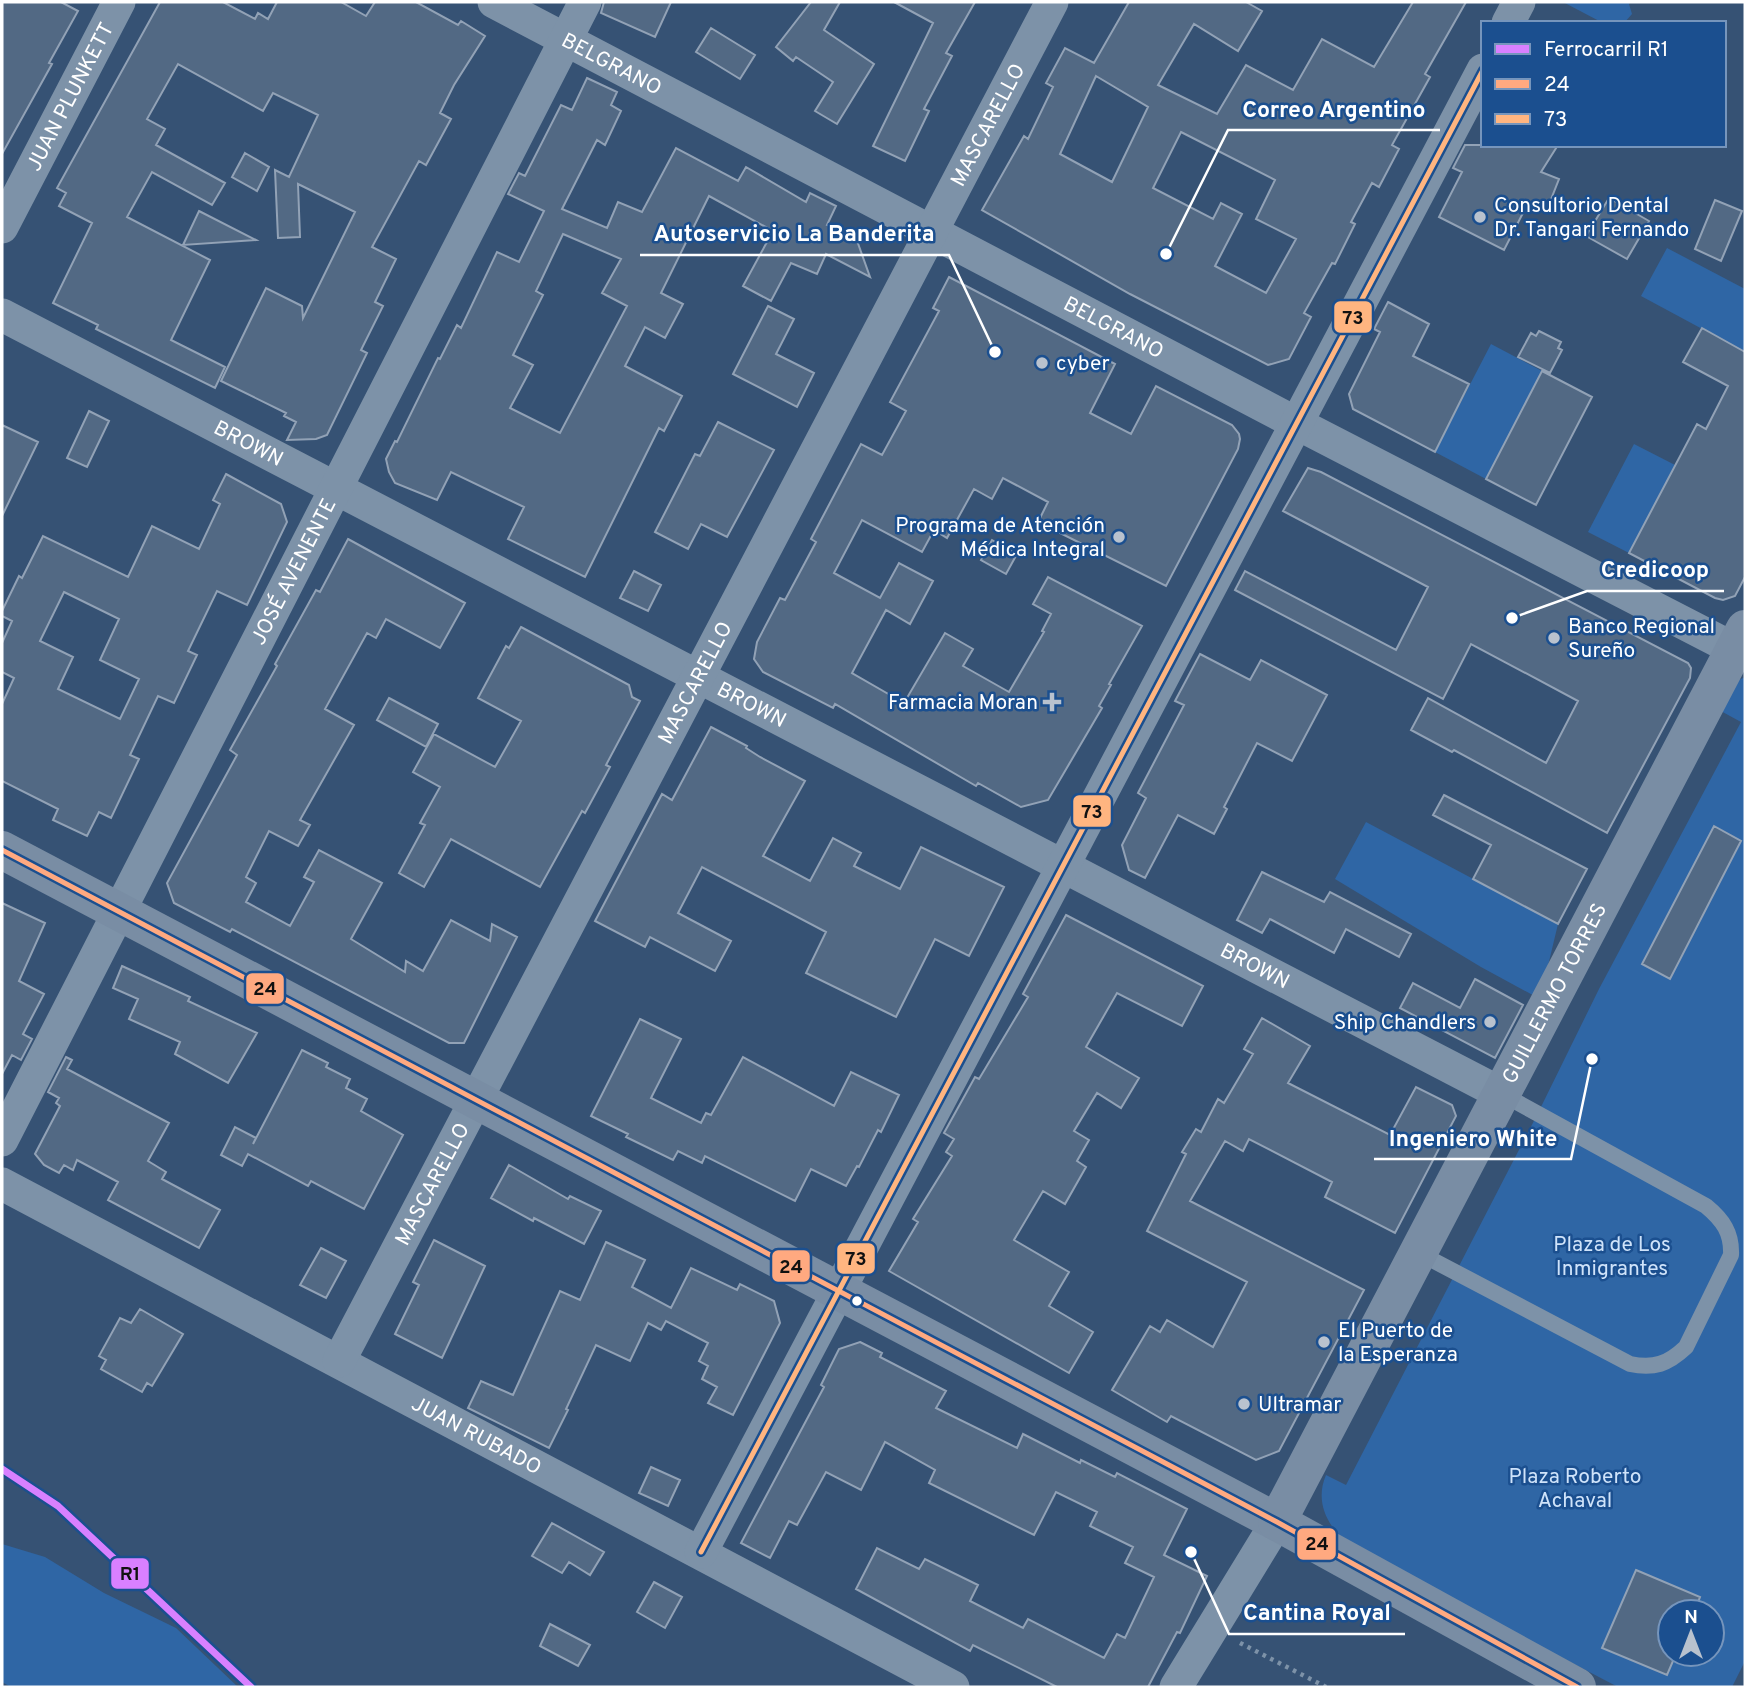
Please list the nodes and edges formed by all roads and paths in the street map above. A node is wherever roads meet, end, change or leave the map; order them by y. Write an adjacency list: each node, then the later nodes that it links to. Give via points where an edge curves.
1 (119, 2): 9 (street, JUAN PLUNKETT)
2 (494, 2): 7 (street, BELGRANO)
3 (585, 2): 7 (street, JOSÉ AVENENTE)
4 (1052, 2): 10 (street, MASCARELLO)
5 (1519, 2): 6 (street)
6 (1509, 21)
7 (566, 39): 10 (street, BELGRANO); 13 (street, JOSÉ AVENENTE)
8 (1481, 74): 12 (street)
9 (2, 227)
10 (932, 232): 12 (street, BELGRANO); 15 (street, MASCARELLO)
11 (2, 315): 13 (street, BROWN)
12 (1296, 422): 14 (street, BELGRANO); 17 (street)
13 (335, 487): 15 (street, BROWN); 18 (street, JOSÉ AVENENTE)
14 (1742, 644): 19 (main road, GUILLERMO TORRES)
15 (698, 676): 17 (street, BROWN); 20 (street, MASCARELLO)
16 (2, 850): 18 (main road)
17 (1062, 865): 19 (street, BROWN); 24 (street)
18 (118, 911): 20 (main road); 21 (street, JOSÉ AVENENTE)
19 (1502, 1094): 23 (main road, GUILLERMO TORRES); 23 (lane, via 1706,1206 1726,1227 1731,1255 1686,1347 1660,1365 1630,1364)
20 (475, 1099): 24 (main road); 25 (street, MASCARELLO)
21 (2, 1140)
22 (2, 1184): 25 (street, JUAN RUBADO)
23 (1419, 1253): 26 (main road, GUILLERMO TORRES)
24 (838, 1290): 26 (main road); 27 (street)
25 (339, 1362): 27 (street, JUAN RUBADO)
26 (1277, 1522): 28 (street, GUILLERMO TORRES); 32 (main road)
27 (701, 1552): 29 (street, JUAN RUBADO)
28 (1211, 1628): 30 (street, GUILLERMO TORRES); 31 (path)
29 (953, 1687)
30 (1176, 1687)
31 (1326, 1687)
32 (1577, 1687)

